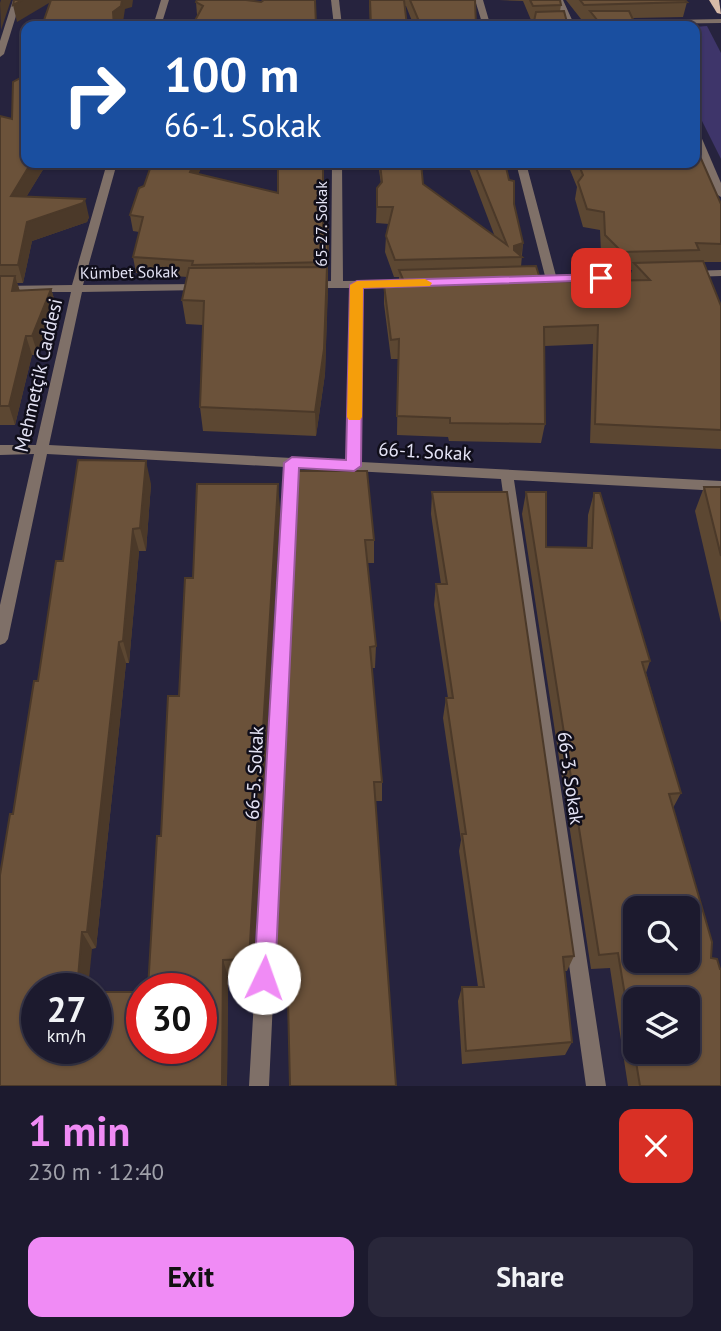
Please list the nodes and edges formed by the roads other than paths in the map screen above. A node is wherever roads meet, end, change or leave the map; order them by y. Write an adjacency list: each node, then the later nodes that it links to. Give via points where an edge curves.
1 (18, 0): 14 (street)
2 (165, 0): 8 (street)
3 (335, 0): 9 (street)
4 (479, 0): 10 (street)
5 (559, 0): 11 (street)
6 (714, 0): 7 (main road)
7 (721, 11)
8 (159, 21)
9 (337, 21)
10 (486, 21)
11 (569, 21)
12 (721, 21): 13 (street)
13 (700, 22)
14 (9, 32): 15 (street)
15 (0, 54)
16 (700, 146): 20 (street)
17 (111, 168): 31 (street, Mehmetçik Caddesi)
18 (337, 168): 27 (street, 65-27. Sokak)
19 (522, 168): 24 (street)
20 (721, 194)
21 (721, 273): 22 (street)
22 (682, 275)
23 (656, 276): 24 (street)
24 (552, 280): 25 (street)
25 (510, 281)
26 (427, 283): 28 (street)
27 (337, 285): 28 (street); 30 (street)
28 (357, 285): 36 (street)
29 (214, 286): 31 (street, Kümbet Sokak)
30 (296, 286)
31 (77, 288): 32 (street, Kümbet Sokak); 33 (street, Mehmetçik Caddesi)
32 (0, 289)
33 (40, 449): 34 (street, 66-1. Sokak); 35 (street, 66-1. Sokak); 39 (street, Mehmetçik Caddesi)
34 (0, 450)
35 (292, 463): 36 (street, 66-1. Sokak); 40 (street, 66-5. Sokak)
36 (354, 466): 37 (street, 66-1. Sokak)
37 (508, 475): 38 (street, 66-1. Sokak); 41 (street, 66-3. Sokak)
38 (721, 486)
39 (0, 639)
40 (259, 1086)
41 (596, 1086)

